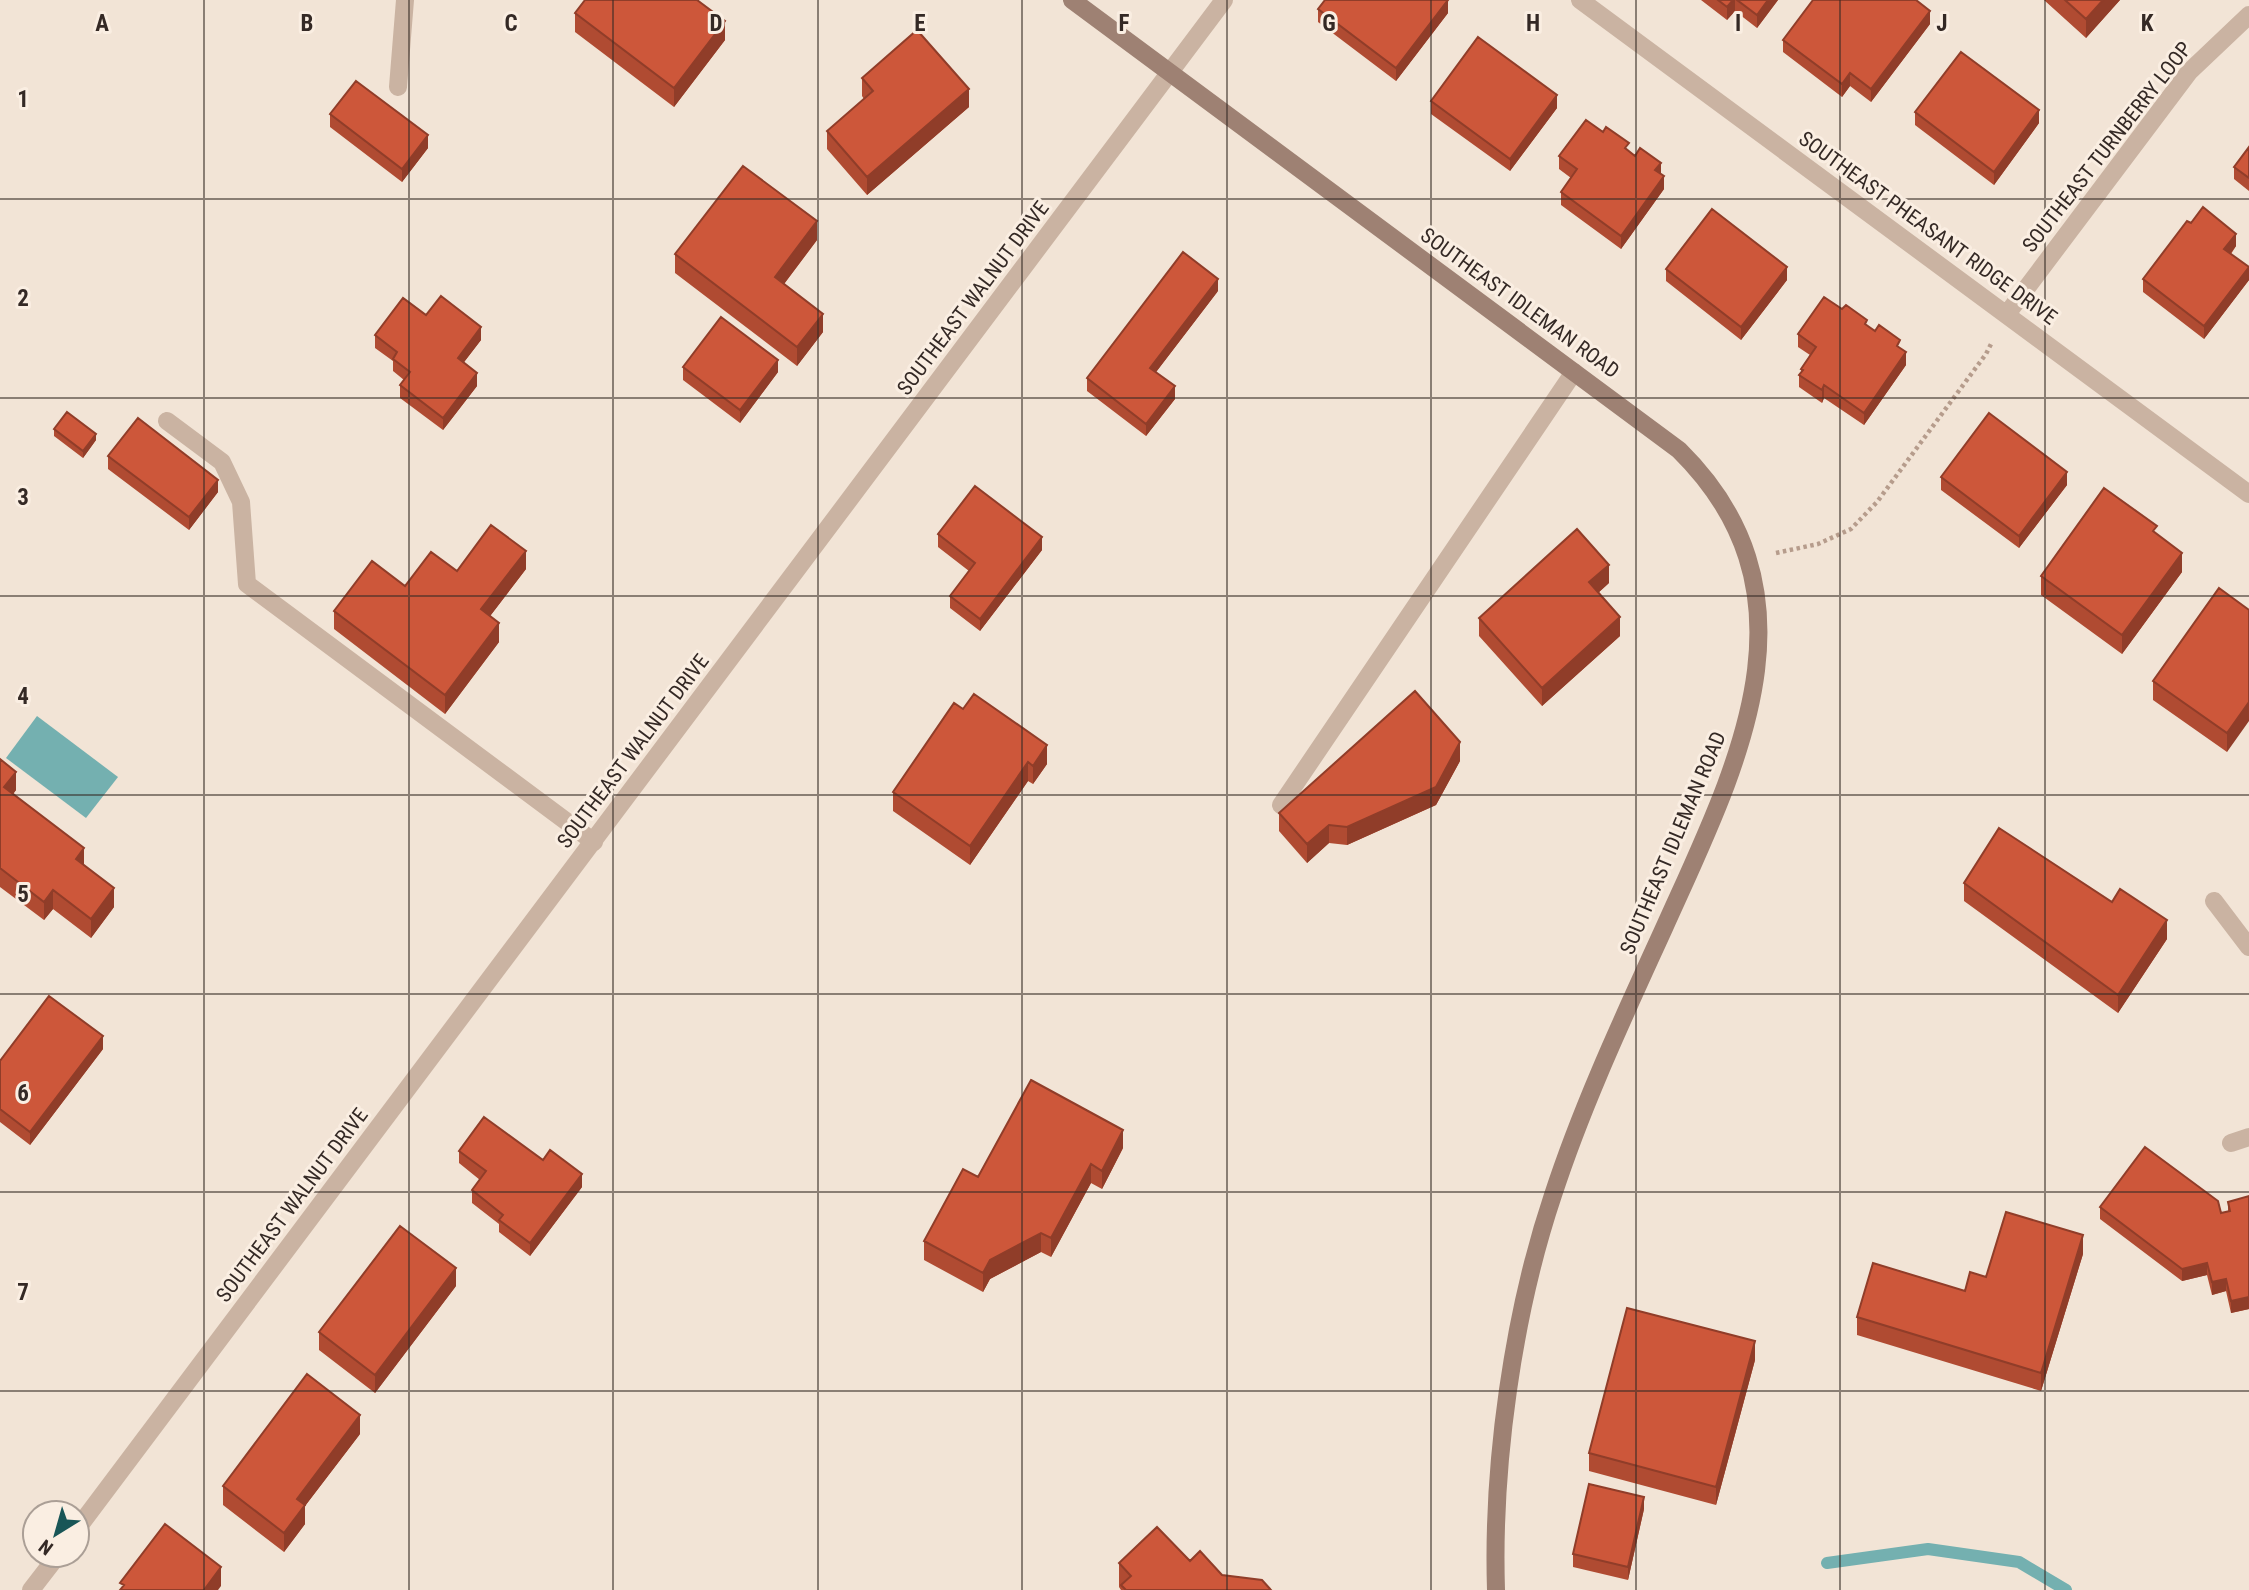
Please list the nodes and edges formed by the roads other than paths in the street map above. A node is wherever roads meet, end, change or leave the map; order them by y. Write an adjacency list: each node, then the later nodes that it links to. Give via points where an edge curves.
1 (405, 0): 7 (street)
2 (1072, 0): 6 (main road, SOUTHEAST IDLEMAN ROAD)
3 (1224, 0): 6 (street, SOUTHEAST WALNUT DRIVE)
4 (1580, 0): 8 (street, SOUTHEAST PHEASANT RIDGE DRIVE)
5 (2249, 15): 8 (street, SOUTHEAST TURNBERRY LOOP, via 2189,72)
6 (1170, 73): 9 (main road, SOUTHEAST IDLEMAN ROAD); 13 (street, SOUTHEAST WALNUT DRIVE)
7 (398, 87)
8 (2007, 314): 11 (street, SOUTHEAST PHEASANT RIDGE DRIVE)
9 (1574, 372): 12 (street); 21 (main road, SOUTHEAST IDLEMAN ROAD, via 1679,450 1724,502 1748,559 1759,640 1751,707 1738,755 1552,1196 1528,1284 1509,1386 1499,1467)
10 (167, 421): 13 (street, via 222,462 241,502 247,584)
11 (2249, 494)
12 (1281, 805)
13 (594, 842): 18 (street, SOUTHEAST WALNUT DRIVE)
14 (2214, 901): 15 (street)
15 (2249, 947)
16 (2249, 1137): 17 (street)
17 (2231, 1143)
18 (91, 1510)
19 (47, 1569): 20 (street)
20 (31, 1590)
21 (1496, 1590)

